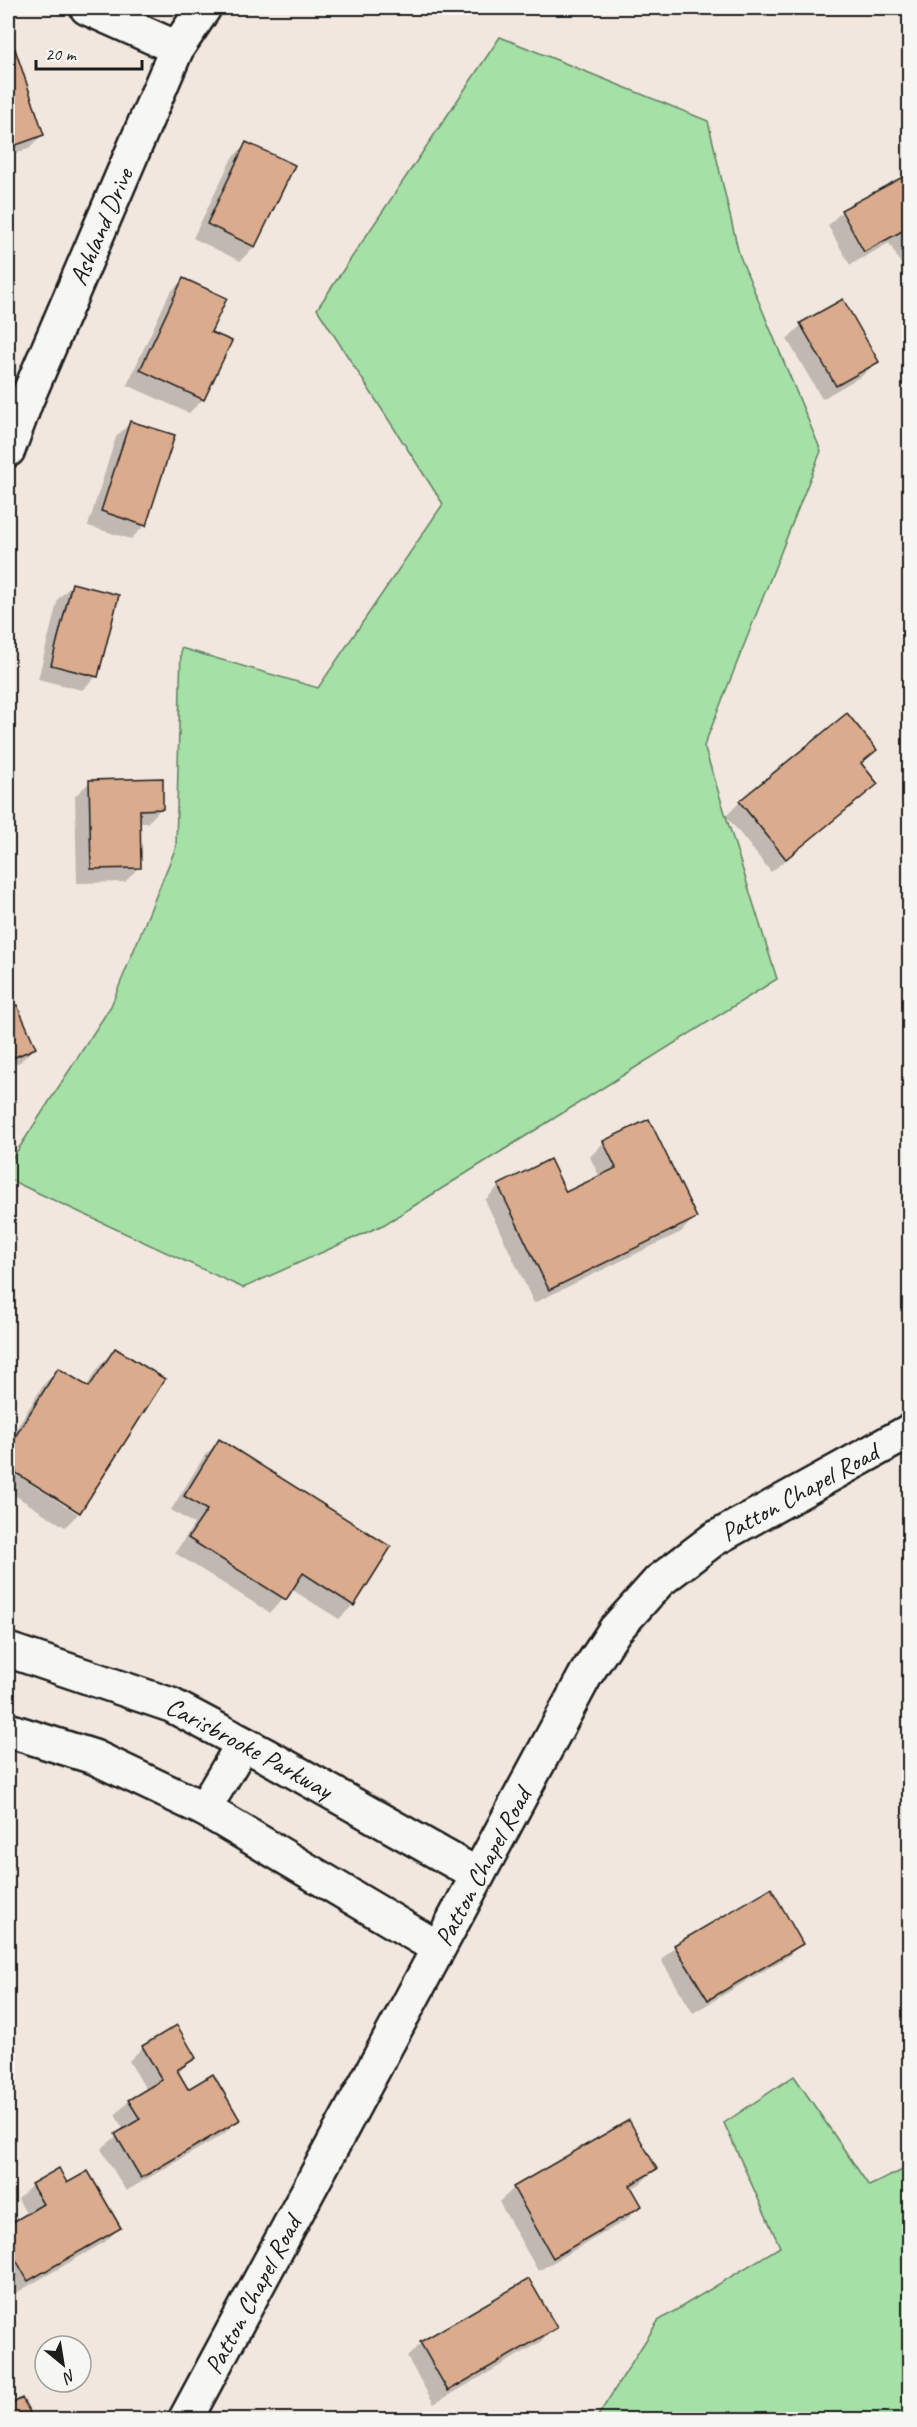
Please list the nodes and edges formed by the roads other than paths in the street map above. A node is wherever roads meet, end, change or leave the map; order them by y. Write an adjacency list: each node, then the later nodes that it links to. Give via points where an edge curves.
1 (87, 8): 3 (street)
2 (204, 8): 3 (street, Ashland Drive)
3 (177, 48): 4 (street, Ashland Drive)
4 (8, 450)
5 (909, 1431): 10 (street, Patton Chapel Road, via 714,1539 659,1581 615,1630 586,1674)
6 (8, 1650): 8 (street, Carisbrooke Parkway, via 171,1705)
7 (8, 1730): 9 (street, via 94,1757)
8 (243, 1744): 9 (street); 10 (street, Carisbrooke Parkway)
9 (204, 1809): 11 (street)
10 (478, 1875): 11 (street, Patton Chapel Road)
11 (438, 1948): 12 (street, Patton Chapel Road)
12 (185, 2420)

